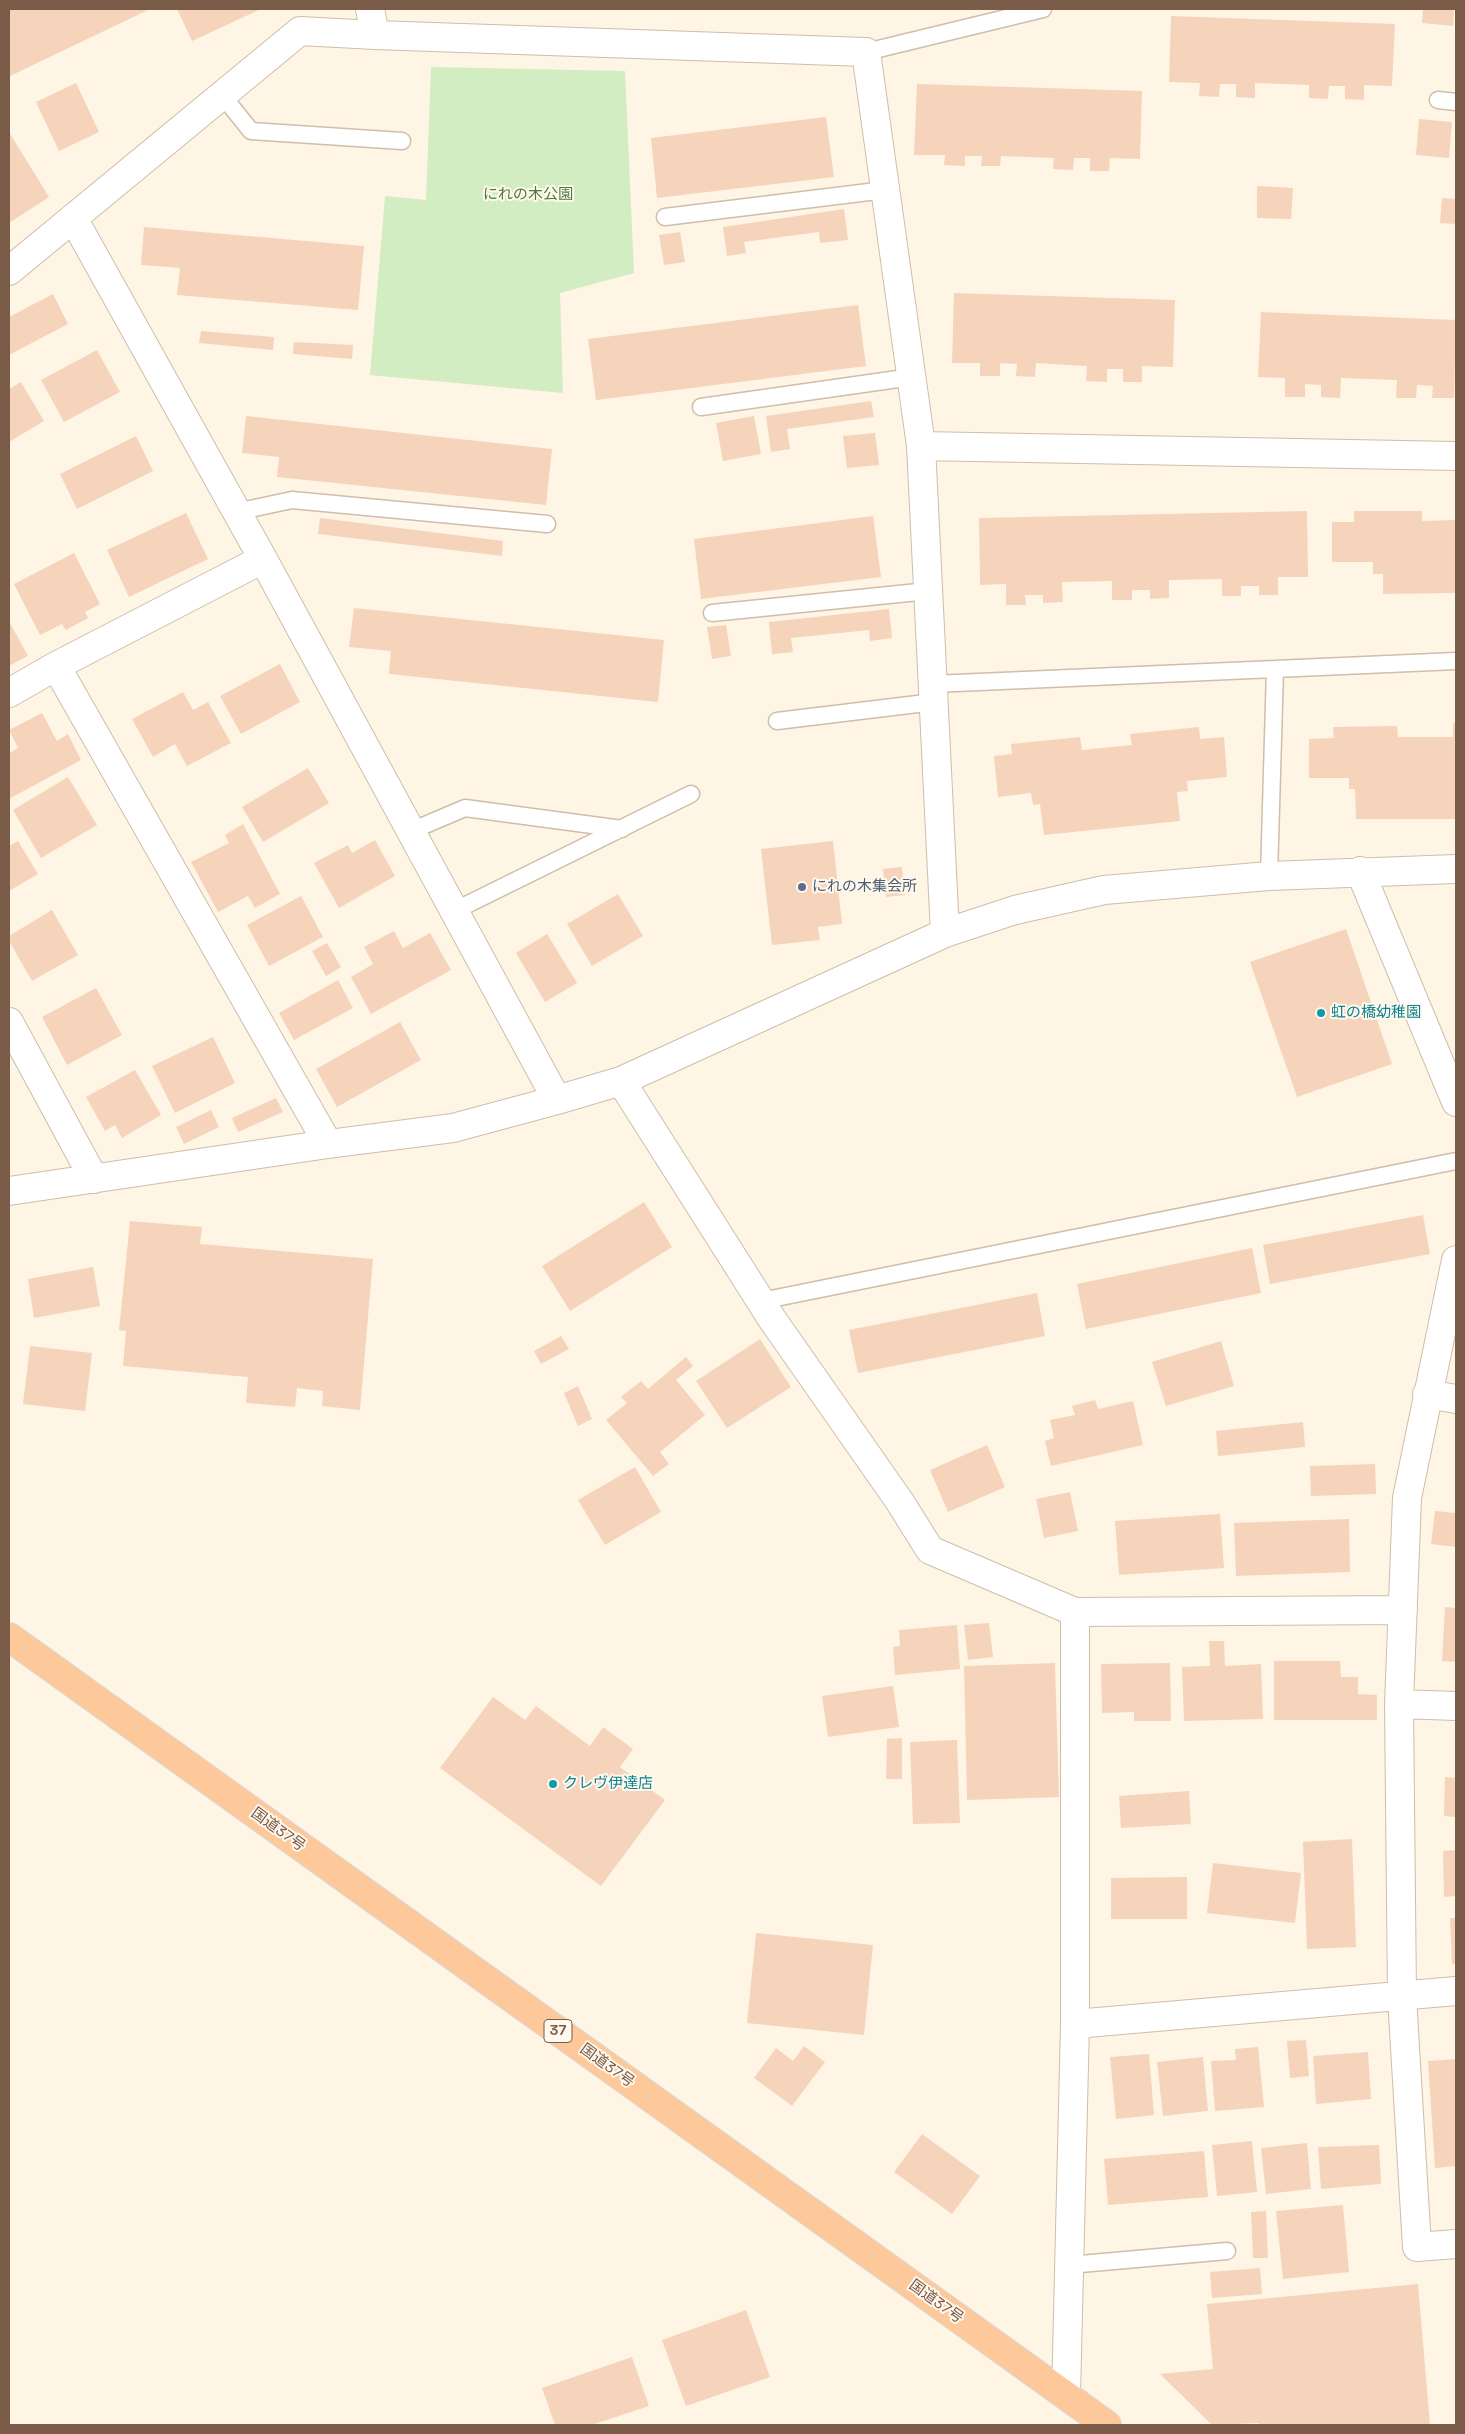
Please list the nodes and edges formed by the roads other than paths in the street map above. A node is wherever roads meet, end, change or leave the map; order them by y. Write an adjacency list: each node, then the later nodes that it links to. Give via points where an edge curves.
1 (370, 9): 3 (street)
2 (1043, 9): 4 (lane)
3 (375, 36): 4 (street); 5 (street, via 300,31)
4 (866, 52): 9 (street)
5 (222, 95): 8 (lane, via 250,131); 11 (street)
6 (1438, 100): 7 (lane)
7 (1456, 102)
8 (402, 141)
9 (885, 190): 10 (lane); 13 (street)
10 (665, 217)
11 (73, 218): 12 (street); 17 (street)
12 (9, 271)
13 (912, 377): 14 (lane); 15 (street)
14 (701, 407)
15 (921, 446): 16 (street); 20 (street)
16 (1456, 456)
17 (236, 512): 18 (lane, via 292,500); 19 (street)
18 (547, 524)
19 (263, 559): 23 (street); 30 (street)
20 (928, 591): 21 (lane); 26 (street)
21 (712, 613)
22 (1456, 661): 24 (lane)
23 (56, 666): 25 (street); 40 (street)
24 (1275, 668): 26 (lane); 33 (lane)
25 (9, 693)
26 (933, 693): 27 (lane); 35 (street)
27 (777, 721)
28 (691, 794): 29 (lane)
29 (622, 829): 30 (lane, via 465,808); 34 (lane)
30 (411, 832): 34 (street)
31 (1456, 869): 32 (street)
32 (1360, 871): 33 (street); 39 (street)
33 (1270, 876): 35 (street, via 1104,890 1015,910)
34 (454, 911): 38 (street)
35 (945, 933): 37 (street)
36 (9, 1022): 42 (street)
37 (621, 1081): 38 (street); 45 (street)
38 (557, 1100): 40 (street, via 453,1128)
39 (1456, 1102)
40 (328, 1144): 42 (street)
41 (1456, 1161): 45 (lane)
42 (94, 1179): 43 (street)
43 (9, 1191)
44 (1456, 1260): 46 (street)
45 (760, 1302): 49 (street, via 930,1550)
46 (1427, 1394): 47 (street); 48 (street, via 1407,1498)
47 (1456, 1399)
48 (1403, 1610): 49 (street); 51 (street)
49 (1075, 1612): 55 (street)
50 (9, 1637): 59 (highway, 国道37号 / 37)
51 (1399, 1704): 52 (street); 54 (street)
52 (1456, 1706)
53 (1456, 1992): 54 (street)
54 (1402, 1997): 55 (street); 56 (street, via 1417,2247)
55 (1075, 2024): 58 (street)
56 (1456, 2244)
57 (1226, 2252): 58 (lane)
58 (1069, 2265): 59 (street)
59 (1066, 2396): 60 (highway, 国道37号 / 37)
60 (1107, 2425)

